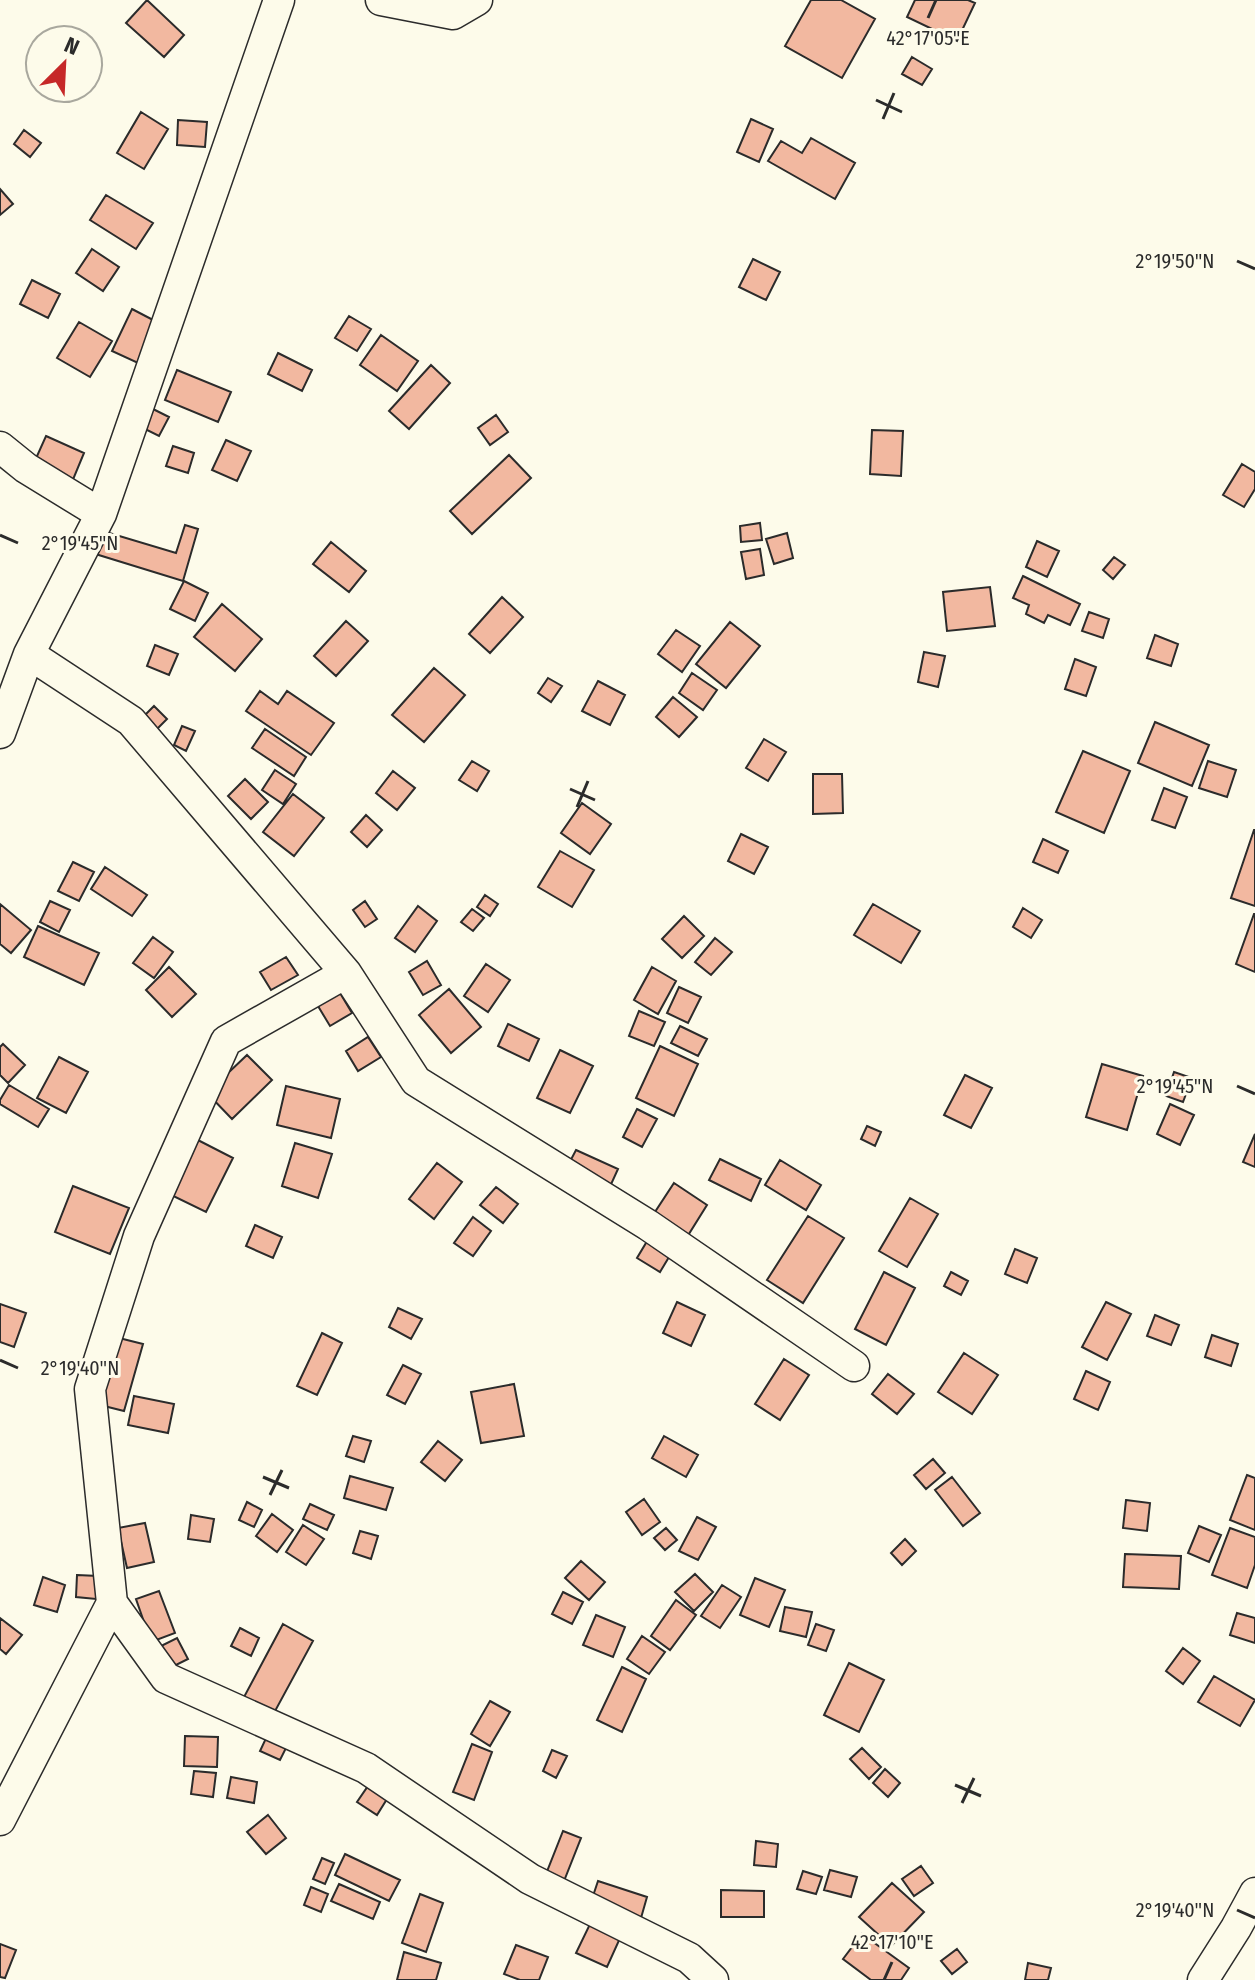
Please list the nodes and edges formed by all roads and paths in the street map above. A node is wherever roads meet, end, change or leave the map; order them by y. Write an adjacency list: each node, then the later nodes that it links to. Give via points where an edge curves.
1 (279, 0): 5 (street)
2 (381, 0): 3 (street, via 453,14)
3 (477, 0)
4 (0, 447): 5 (street)
5 (101, 514): 6 (street)
6 (29, 654): 7 (street); 8 (street, via 131,721)
7 (0, 733)
8 (346, 973): 9 (street, via 416,1081 648,1225); 10 (street, via 226,1041 139,1236 90,1389)
9 (854, 1366)
10 (112, 1603): 11 (street); 13 (street, via 166,1678 366,1768 530,1879 689,1958)
11 (0, 1820)
12 (1255, 1893): 14 (street)
13 (713, 1980)
14 (1203, 1980)

